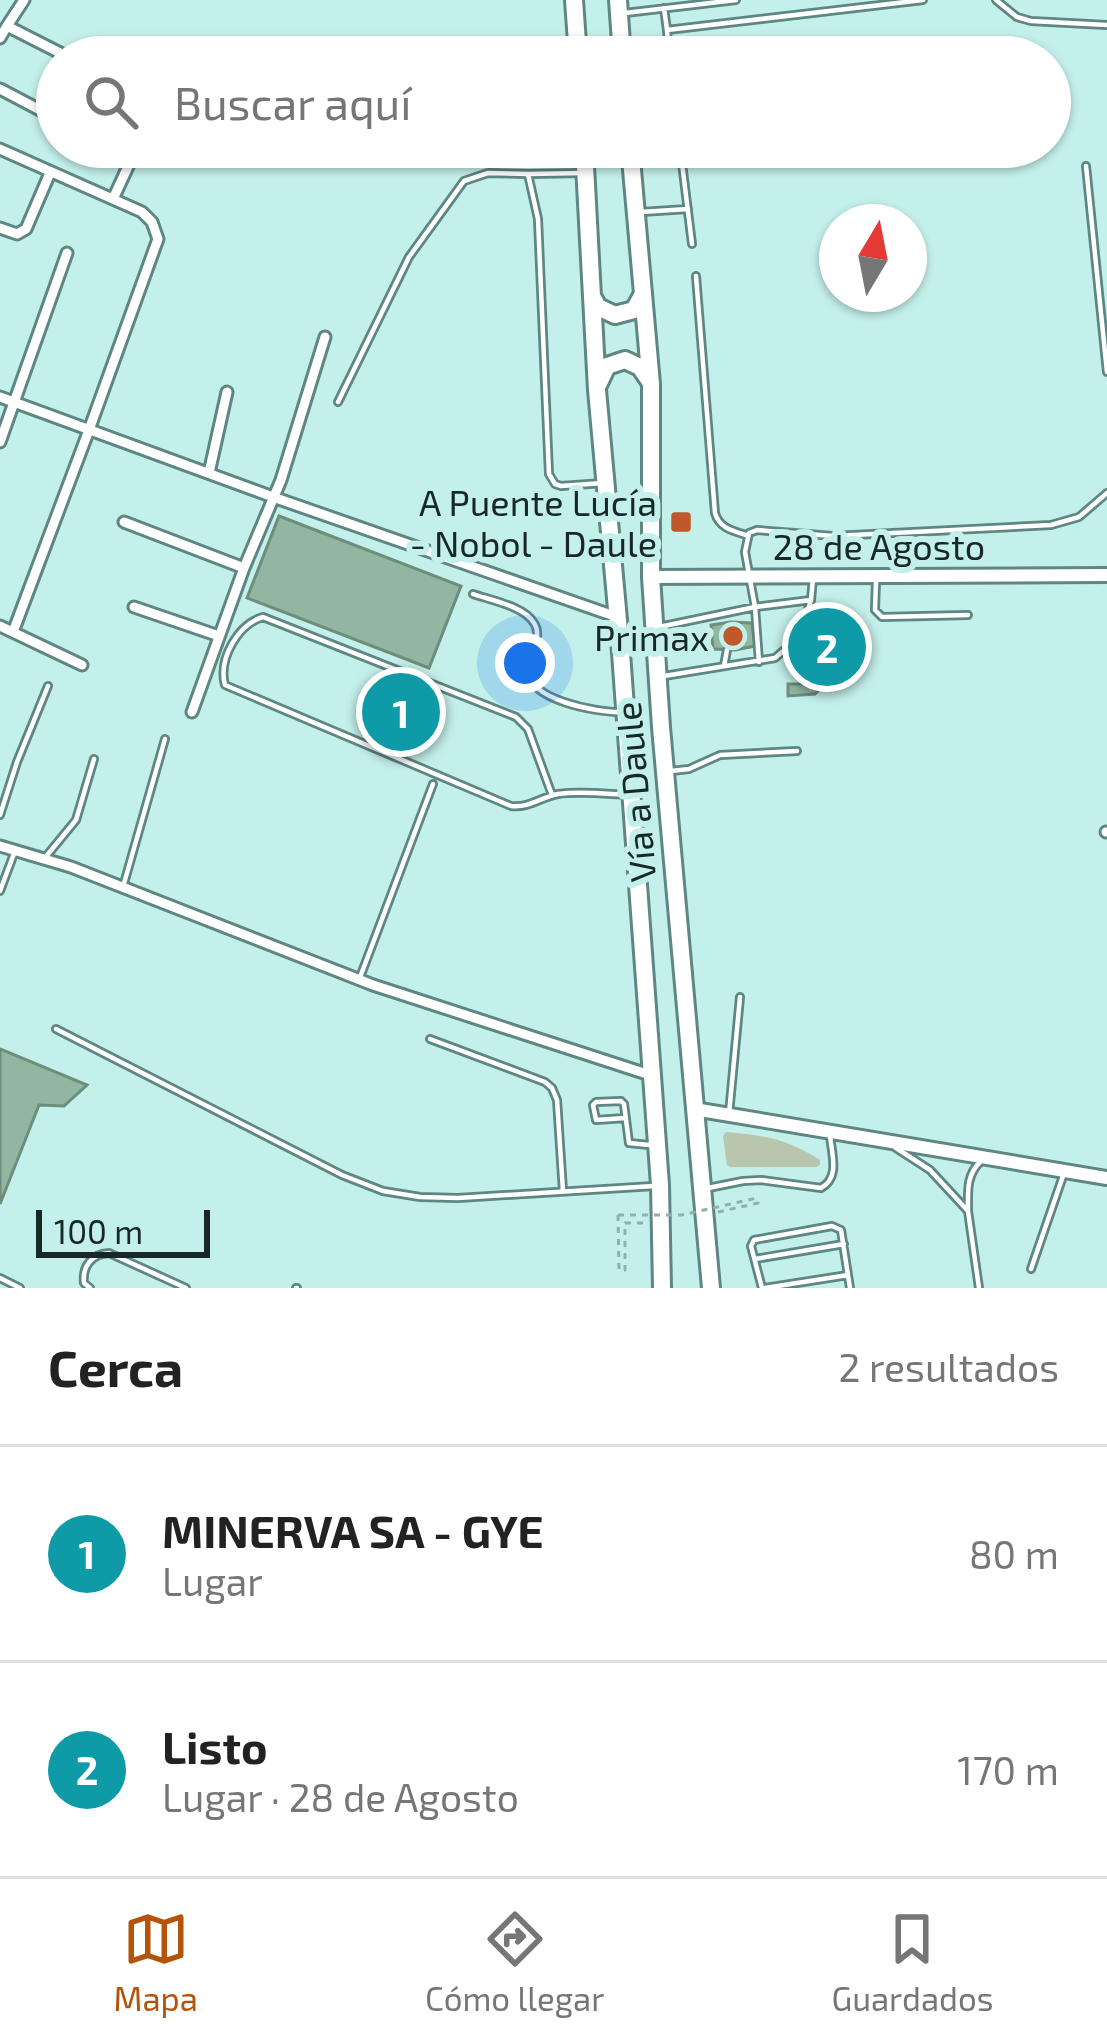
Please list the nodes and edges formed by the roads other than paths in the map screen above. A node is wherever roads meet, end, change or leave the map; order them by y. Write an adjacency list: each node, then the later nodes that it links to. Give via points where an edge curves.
1 (24, 0): 9 (street)
2 (574, 0): 11 (highway)
3 (736, 0): 7 (lane)
4 (923, 0): 10 (lane)
5 (996, 0): 8 (lane, via 1031,21)
6 (619, 7): 7 (lane)
7 (664, 8): 10 (lane)
8 (1107, 25)
9 (7, 26): 13 (street); 14 (street)
10 (667, 30): 12 (lane)
11 (577, 36)
12 (667, 36)
13 (0, 38)
14 (36, 41)
15 (0, 89): 16 (street)
16 (36, 108)
17 (0, 149): 18 (street)
18 (36, 166)
19 (1086, 166): 38 (lane)
20 (40, 168): 26 (street)
21 (128, 168): 28 (street)
22 (586, 168): 25 (highway, Vía a Daule)
23 (632, 168): 30 (highway, Vía a Daule)
24 (683, 168): 29 (lane)
25 (586, 172): 27 (lane); 35 (highway, Vía a Daule)
26 (50, 173): 28 (street); 31 (street, via 26,229)
27 (528, 174): 44 (lane, via 464,181 409,257); 48 (lane, via 538,219 550,479 561,486)
28 (113, 199): 45 (street, via 147,217 158,238)
29 (688, 209): 30 (lane); 32 (lane)
30 (636, 212): 36 (highway, Vía a Daule)
31 (0, 229)
32 (692, 244)
33 (67, 253): 43 (street)
34 (696, 276): 52 (lane, via 715,513)
35 (591, 289): 36 (highway, via 598,307 615,315 634,310); 40 (highway, Vía a Daule)
36 (643, 293): 39 (highway, Vía a Daule)
37 (325, 337): 50 (street)
38 (1107, 372)
39 (651, 384): 40 (highway, via 626,360 607,367); 58 (highway, Vía a Daule)
40 (597, 390): 48 (highway, Vía a Daule)
41 (227, 392): 47 (street)
42 (0, 397): 43 (street)
43 (16, 402): 45 (street); 46 (street)
44 (338, 402)
45 (89, 430): 47 (street); 69 (street)
46 (0, 442)
47 (209, 473): 50 (street)
48 (605, 483): 65 (highway, Vía a Daule)
49 (1107, 493): 52 (lane, via 1079,517 1051,525)
50 (273, 497): 53 (street); 65 (street)
51 (124, 522): 53 (street)
52 (746, 535): 56 (lane)
53 (244, 568): 70 (street)
54 (877, 575): 55 (street, 28 de Agosto); 57 (street, 28 de Agosto); 64 (lane, via 874,610 882,617)
55 (1107, 575)
56 (750, 576): 57 (street, 28 de Agosto); 58 (street, 28 de Agosto); 62 (lane)
57 (813, 576): 60 (lane)
58 (651, 577): 68 (highway, Vía a Daule)
59 (473, 594): 78 (lane, via 536,625 529,670 535,687 569,704)
60 (811, 600): 62 (lane); 72 (lane, via 789,646)
61 (134, 607): 70 (street)
62 (755, 607): 63 (lane); 72 (lane)
63 (724, 614): 66 (lane); 68 (lane)
64 (968, 615)
65 (617, 617): 78 (highway, Vía a Daule)
66 (725, 623)
67 (0, 626): 69 (street)
68 (654, 628): 75 (highway, Vía a Daule)
69 (13, 632): 73 (street)
70 (219, 636): 77 (street)
71 (727, 650): 74 (lane)
72 (759, 662): 74 (lane)
73 (82, 664)
74 (724, 666): 75 (lane)
75 (658, 677): 82 (highway, Vía a Daule)
76 (49, 686): 86 (lane)
77 (192, 712)
78 (625, 712): 85 (highway, Vía a Daule)
79 (164, 739): 90 (lane)
80 (797, 751): 82 (lane, via 720,755)
81 (94, 759): 89 (lane, via 76,820)
82 (665, 772): 97 (highway, Vía a Daule)
83 (433, 784): 92 (lane)
84 (552, 795): 84 (lane, via 512,806 225,685 237,636 263,617 516,718 528,729); 85 (lane)
85 (631, 796): 96 (highway, Vía a Daule)
86 (0, 815)
87 (0, 846): 88 (street)
88 (15, 851): 89 (street); 91 (lane)
89 (44, 859): 90 (street)
90 (123, 887): 92 (street)
91 (0, 891)
92 (359, 980): 96 (street)
93 (740, 998): 98 (lane)
94 (56, 1029): 108 (lane, via 383,1191 458,1198)
95 (430, 1039): 108 (lane, via 552,1088)
96 (650, 1075): 102 (highway, Vía a Daule)
97 (694, 1109): 98 (street); 107 (highway, Vía a Daule)
98 (729, 1114): 100 (street)
99 (626, 1118): 99 (lane, via 596,1120 593,1105 621,1101); 102 (lane, via 629,1143)
100 (830, 1131): 101 (street); 107 (lane, via 828,1185 761,1180)
101 (886, 1140): 103 (street); 109 (lane, via 930,1170)
102 (656, 1145): 106 (highway, Vía a Daule)
103 (986, 1157): 104 (street); 109 (lane, via 967,1185)
104 (1065, 1171): 105 (street); 112 (lane)
105 (1107, 1178)
106 (660, 1185): 108 (lane); 118 (highway, Vía a Daule)
107 (702, 1189): 119 (highway, Vía a Daule)
108 (563, 1191)
109 (968, 1211): 122 (lane)
110 (844, 1244): 111 (lane); 111 (lane, via 832,1226 754,1240); 113 (lane)
111 (754, 1259): 120 (lane)
112 (1031, 1269)
113 (848, 1275): 120 (lane); 121 (lane)
114 (0, 1278): 115 (lane)
115 (20, 1288)
116 (90, 1288): 117 (lane, via 83,1270 104,1253)
117 (186, 1288)
118 (662, 1288)
119 (711, 1288)
120 (764, 1288)
121 (850, 1288)
122 (979, 1288)

